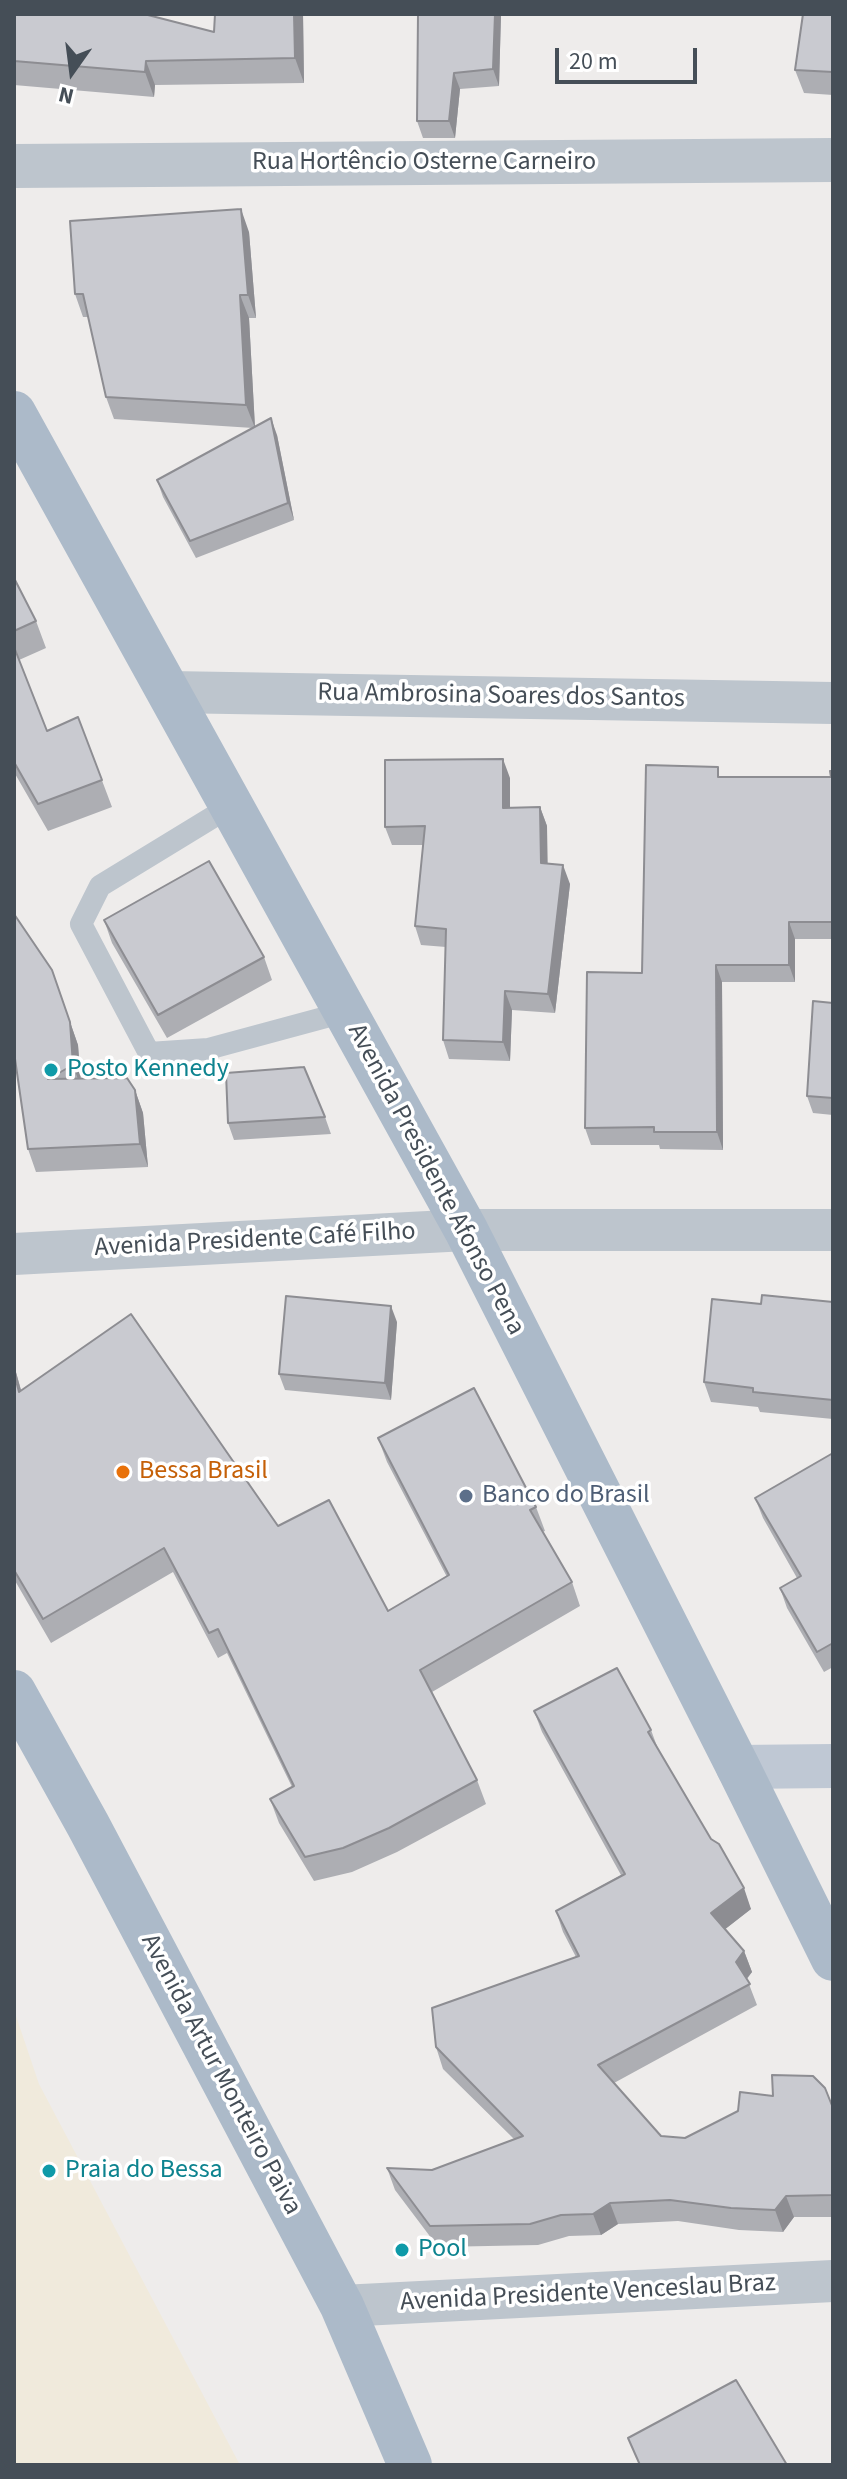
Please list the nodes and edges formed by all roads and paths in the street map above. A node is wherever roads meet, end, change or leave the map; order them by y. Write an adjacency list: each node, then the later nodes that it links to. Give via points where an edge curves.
1 (833, 160): 2 (street, Rua Hortêncio Osterne Carneiro)
2 (14, 166)
3 (14, 413): 4 (main road, Avenida Presidente Afonso Pena)
4 (169, 692): 5 (street, Rua Ambrosina Soares dos Santos); 6 (main road, Avenida Presidente Afonso Pena)
5 (833, 703)
6 (231, 806): 7 (main road, Avenida Presidente Afonso Pena); 7 (lane, via 100,886 81,924 149,1053 208,1049)
7 (345, 1012): 8 (main road, Avenida Presidente Afonso Pena)
8 (466, 1230): 9 (street, Avenida Presidente Café Filho); 10 (street, Avenida Presidente Café Filho); 13 (main road, Avenida Presidente Afonso Pena)
9 (833, 1230)
10 (14, 1254)
11 (14, 1692): 16 (main road, Avenida Artur Monteiro Paiva)
12 (833, 1766): 13 (main road)
13 (738, 1767): 14 (main road, Avenida Presidente Afonso Pena)
14 (833, 1959)
15 (833, 2281): 16 (street, Avenida Presidente Venceslau Braz)
16 (342, 2306): 17 (main road, Avenida Artur Monteiro Paiva)
17 (410, 2465)

